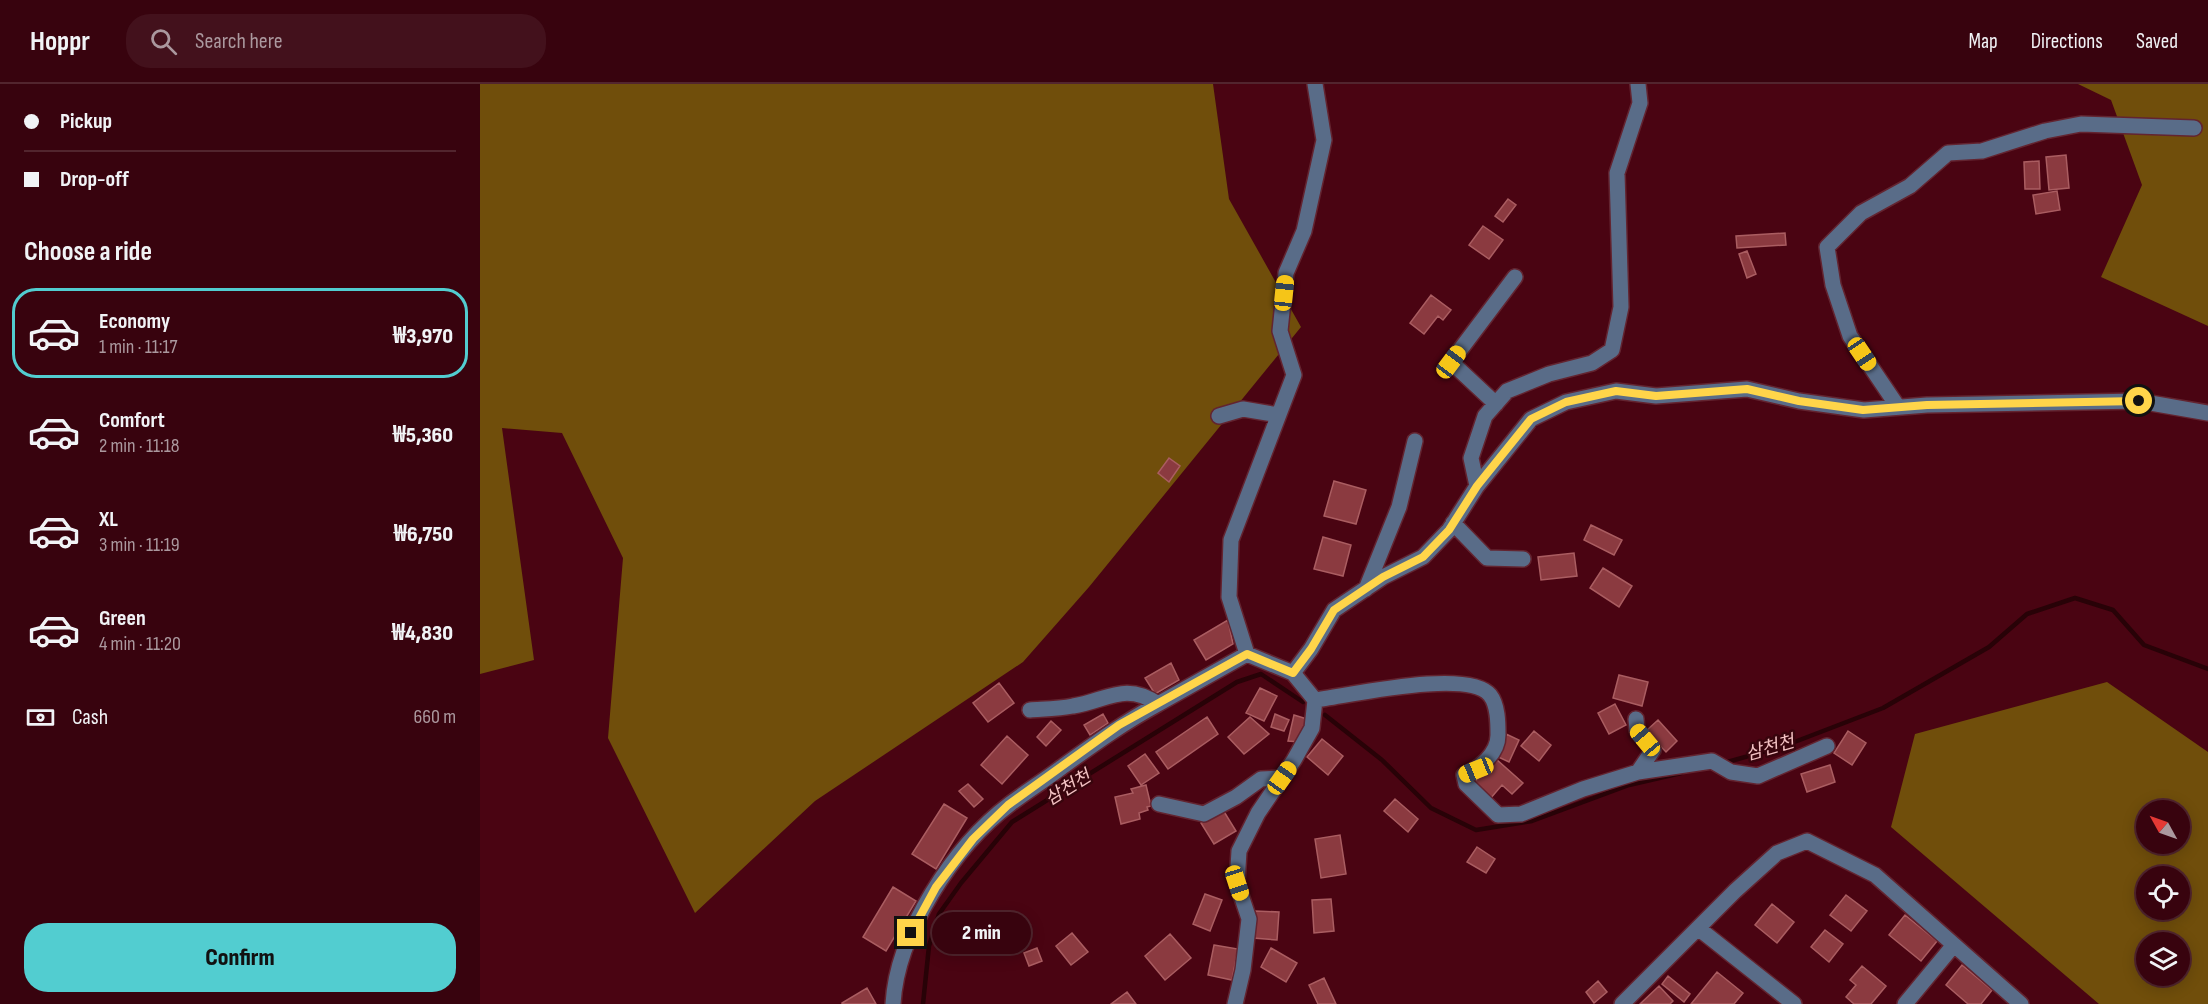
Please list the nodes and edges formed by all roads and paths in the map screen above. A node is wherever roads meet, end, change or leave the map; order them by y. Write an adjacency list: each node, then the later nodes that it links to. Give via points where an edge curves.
1 (1315, 84): 8 (street, via 1324,140 1304,231 1286,273 1280,332 1294,375)
2 (1638, 84): 5 (street, via 1640,103 1617,173 1621,307 1612,350 1592,363 1549,374 1507,391)
3 (2194, 128): 6 (street, via 2081,124 1982,151 1948,153 1910,186 1861,213 1827,247 1833,285 1850,336)
4 (1515, 277): 5 (street, via 1451,362)
5 (1496, 404): 11 (street, via 1485,416 1471,458)
6 (1898, 407): 7 (street, via 2139,401); 11 (street, via 1863,410 1747,389 1656,396 1616,391 1566,402 1531,419)
7 (2208, 413)
8 (1278, 415): 9 (street, via 1243,409); 15 (street, via 1231,540 1228,597)
9 (1219, 416)
10 (1415, 441): 14 (street, via 1399,507)
11 (1477, 486): 12 (street)
12 (1453, 523): 13 (street, via 1487,558); 14 (street, via 1423,557)
13 (1523, 559)
14 (1366, 589): 16 (street, via 1334,610)
15 (1247, 654): 16 (street); 18 (street)
16 (1293, 673): 17 (street)
17 (1315, 700): 22 (street, via 1434,682 1482,688 1491,696 1497,715 1498,739 1493,752 1476,770 1464,775 1466,784 1498,815 1521,814); 23 (street, via 1312,728)
18 (1158, 704): 19 (street, via 1143,694 1114,694 1074,706); 27 (street, via 1119,725 1008,805 973,839 936,887 902,952)
19 (1030, 710)
20 (1636, 719): 22 (street, via 1637,730 1653,750)
21 (1827, 746): 22 (street, via 1758,776 1729,771 1712,761)
22 (1638, 772)
23 (1282, 778): 24 (street, via 1261,779 1204,814); 28 (street, via 1239,851 1237,883 1249,919)
24 (1159, 804)
25 (1698, 928): 26 (street, via 1777,853 1807,842 1875,875); 29 (street); 30 (street)
26 (1953, 946): 31 (street); 32 (street)
27 (893, 1004)
28 (1235, 1004)
29 (1622, 1004)
30 (1794, 1004)
31 (1905, 1004)
32 (2021, 1004)

